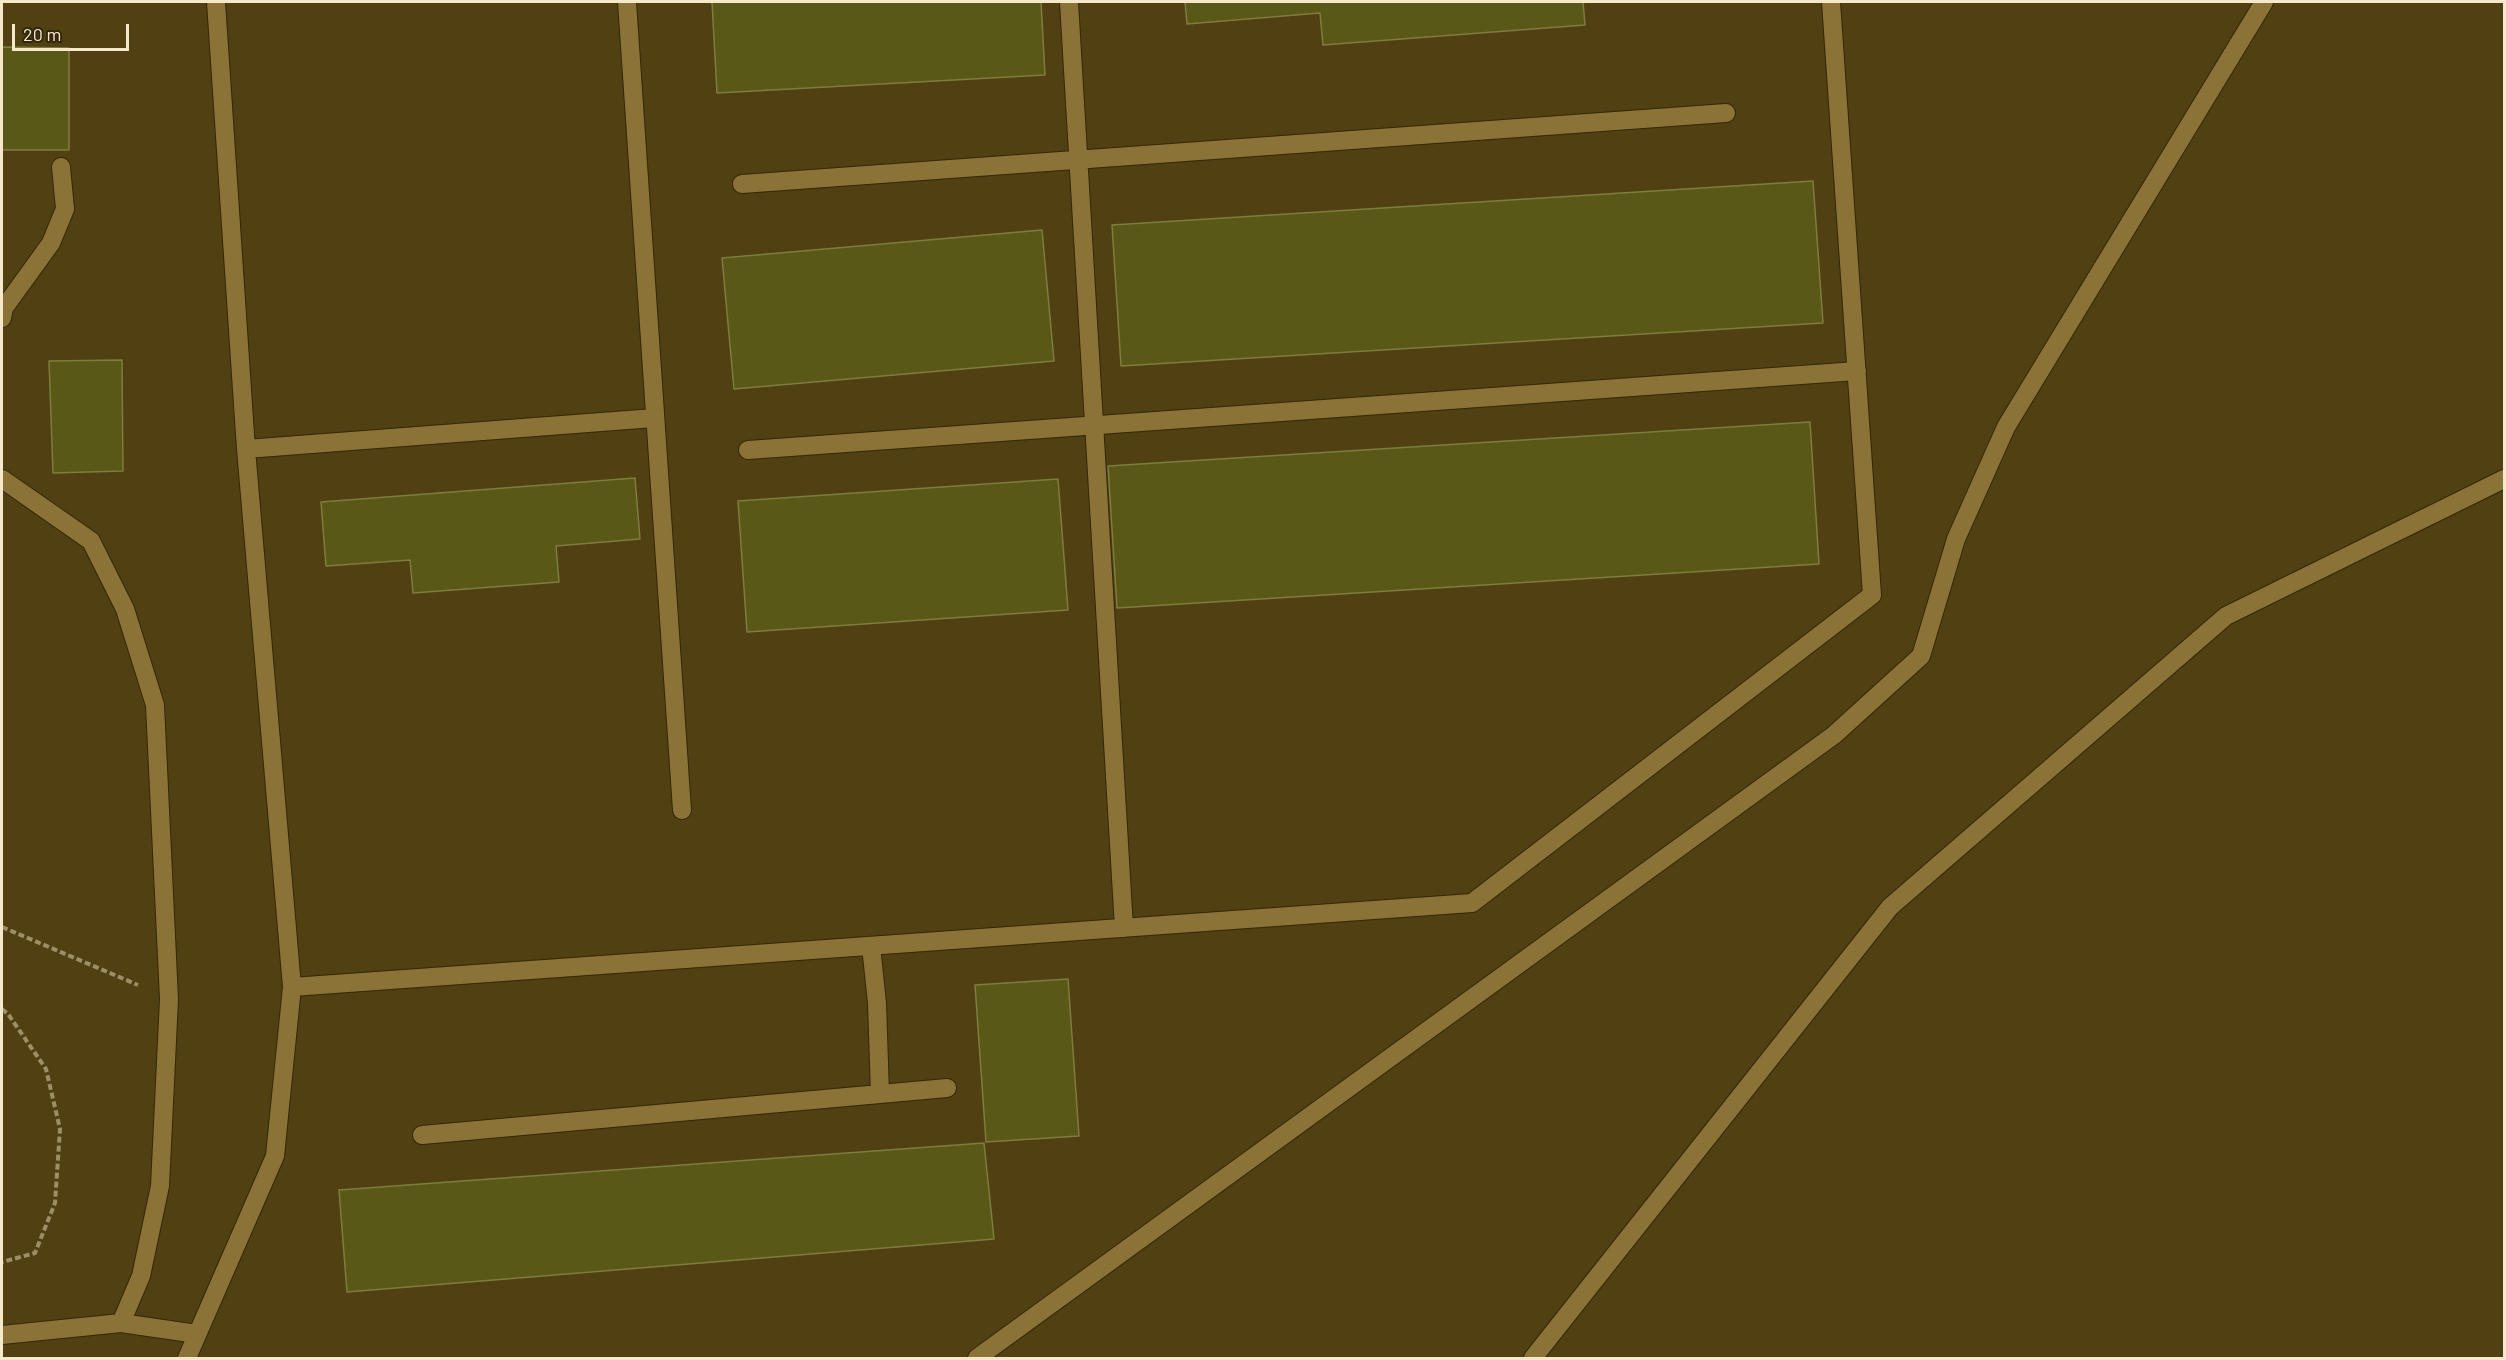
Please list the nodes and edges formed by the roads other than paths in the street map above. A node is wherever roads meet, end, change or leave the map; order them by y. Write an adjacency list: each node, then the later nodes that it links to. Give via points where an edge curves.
1 (216, 2): 14 (street)
2 (627, 2): 12 (street)
3 (1070, 2): 7 (street)
4 (1831, 2): 11 (street)
5 (2264, 2): 29 (street, via 2006,428 1956,539 1922,656 1834,735)
6 (1726, 113): 7 (street)
7 (1079, 160): 9 (street); 13 (street)
8 (62, 167): 10 (street, via 65,209 51,243 4,309)
9 (742, 184)
10 (2, 318)
11 (1857, 371): 13 (street); 19 (street, via 1872,595 1472,903)
12 (654, 418): 14 (street); 18 (street)
13 (1094, 425): 15 (street); 19 (street)
14 (246, 449): 21 (street)
15 (748, 450)
16 (2, 479): 25 (street, via 91,541 125,609 155,705 169,999 160,1186 141,1276)
17 (2505, 479): 30 (street, via 2226,616 1890,907)
18 (682, 810)
19 (1124, 928): 20 (street)
20 (871, 946): 21 (street); 23 (street)
21 (292, 987): 26 (street, via 274,1156)
22 (947, 1088): 23 (street)
23 (880, 1094): 24 (street)
24 (422, 1135)
25 (121, 1323): 26 (street); 27 (street)
26 (197, 1334): 28 (street)
27 (2, 1335)
28 (186, 1359)
29 (977, 1359)
30 (1533, 1359)

